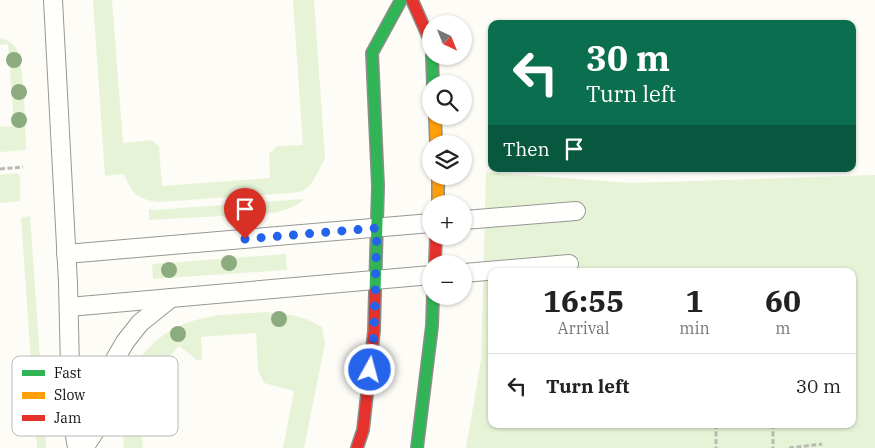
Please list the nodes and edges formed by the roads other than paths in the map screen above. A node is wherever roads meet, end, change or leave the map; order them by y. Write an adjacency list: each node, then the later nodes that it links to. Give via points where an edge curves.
1 (53, 0): 9 (lane)
2 (401, 0): 8 (street, via 372,53)
3 (412, 0): 4 (street)
4 (422, 23)
5 (576, 211): 6 (lane)
6 (472, 219)
7 (422, 224): 8 (lane)
8 (377, 228): 9 (lane); 15 (street)
9 (66, 254): 18 (lane)
10 (569, 264): 11 (lane)
11 (516, 268)
12 (488, 270): 13 (lane)
13 (472, 271)
14 (422, 276): 15 (lane)
15 (376, 280): 16 (lane); 23 (street, via 374,331 363,430)
16 (171, 298): 18 (lane); 20 (lane, via 140,323)
17 (433, 305): 24 (street)
18 (69, 307): 19 (lane)
19 (70, 356)
20 (116, 356)
21 (92, 436): 22 (lane)
22 (84, 448)
23 (358, 448)
24 (417, 448)

